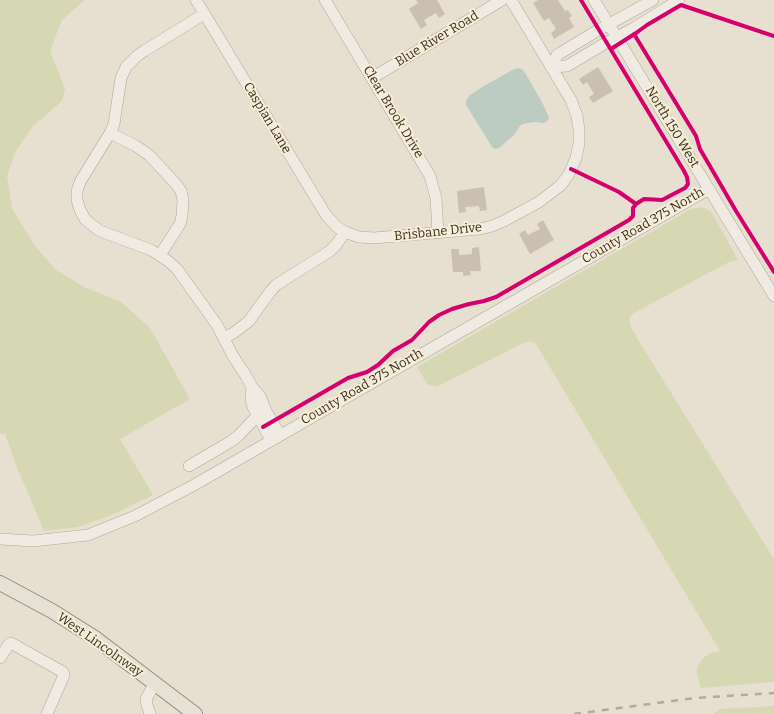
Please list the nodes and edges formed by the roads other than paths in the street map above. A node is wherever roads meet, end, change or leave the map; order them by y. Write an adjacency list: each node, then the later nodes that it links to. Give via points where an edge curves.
1 (196, 0): 8 (street, Caspian Lane)
2 (325, 0): 12 (street, Clear Brook Drive)
3 (502, 0): 12 (street, Blue River Road)
4 (510, 0): 11 (street, Brisbane Drive)
5 (594, 0): 9 (street, North 150 West)
6 (653, 0): 9 (street)
7 (679, 0): 10 (street)
8 (204, 14): 13 (street, via 136,56 126,67 121,78); 15 (street, Caspian Lane, via 321,207 332,222)
9 (609, 24): 10 (street, North 150 West); 11 (street, via 557,55)
10 (617, 37): 11 (street, via 567,66); 14 (street, North 150 West)
11 (552, 67): 16 (street, Brisbane Drive, via 577,116 579,144 569,174 550,194 504,221 480,229)
12 (372, 78): 16 (street, Clear Brook Drive, via 430,176 436,198)
13 (110, 133): 17 (street, via 149,155 181,192 183,200 180,224); 17 (street, via 80,182 77,200 80,210 100,231 141,245)
14 (709, 189): 18 (street, North 150 West); 21 (street, County Road 375 North)
15 (345, 232): 16 (street, Brisbane Drive, via 359,237 374,238); 19 (street, via 330,251 276,285 249,321)
16 (438, 233)
17 (160, 255): 19 (street, via 184,277)
18 (774, 296)
19 (224, 338): 20 (street, via 252,387 251,399)
20 (261, 413): 21 (street); 22 (street, via 230,442)
21 (275, 437): 23 (street, County Road 375 North, via 194,485 105,529 88,535 52,540)
22 (189, 466)
23 (0, 539)
24 (0, 583): 26 (main road, West Lincolnway, via 95,638)
25 (0, 658): 27 (street, via 11,643 63,672)
26 (154, 683): 28 (street, via 146,699); 29 (main road, West Lincolnway)
27 (48, 714)
28 (150, 714)
29 (195, 714)

